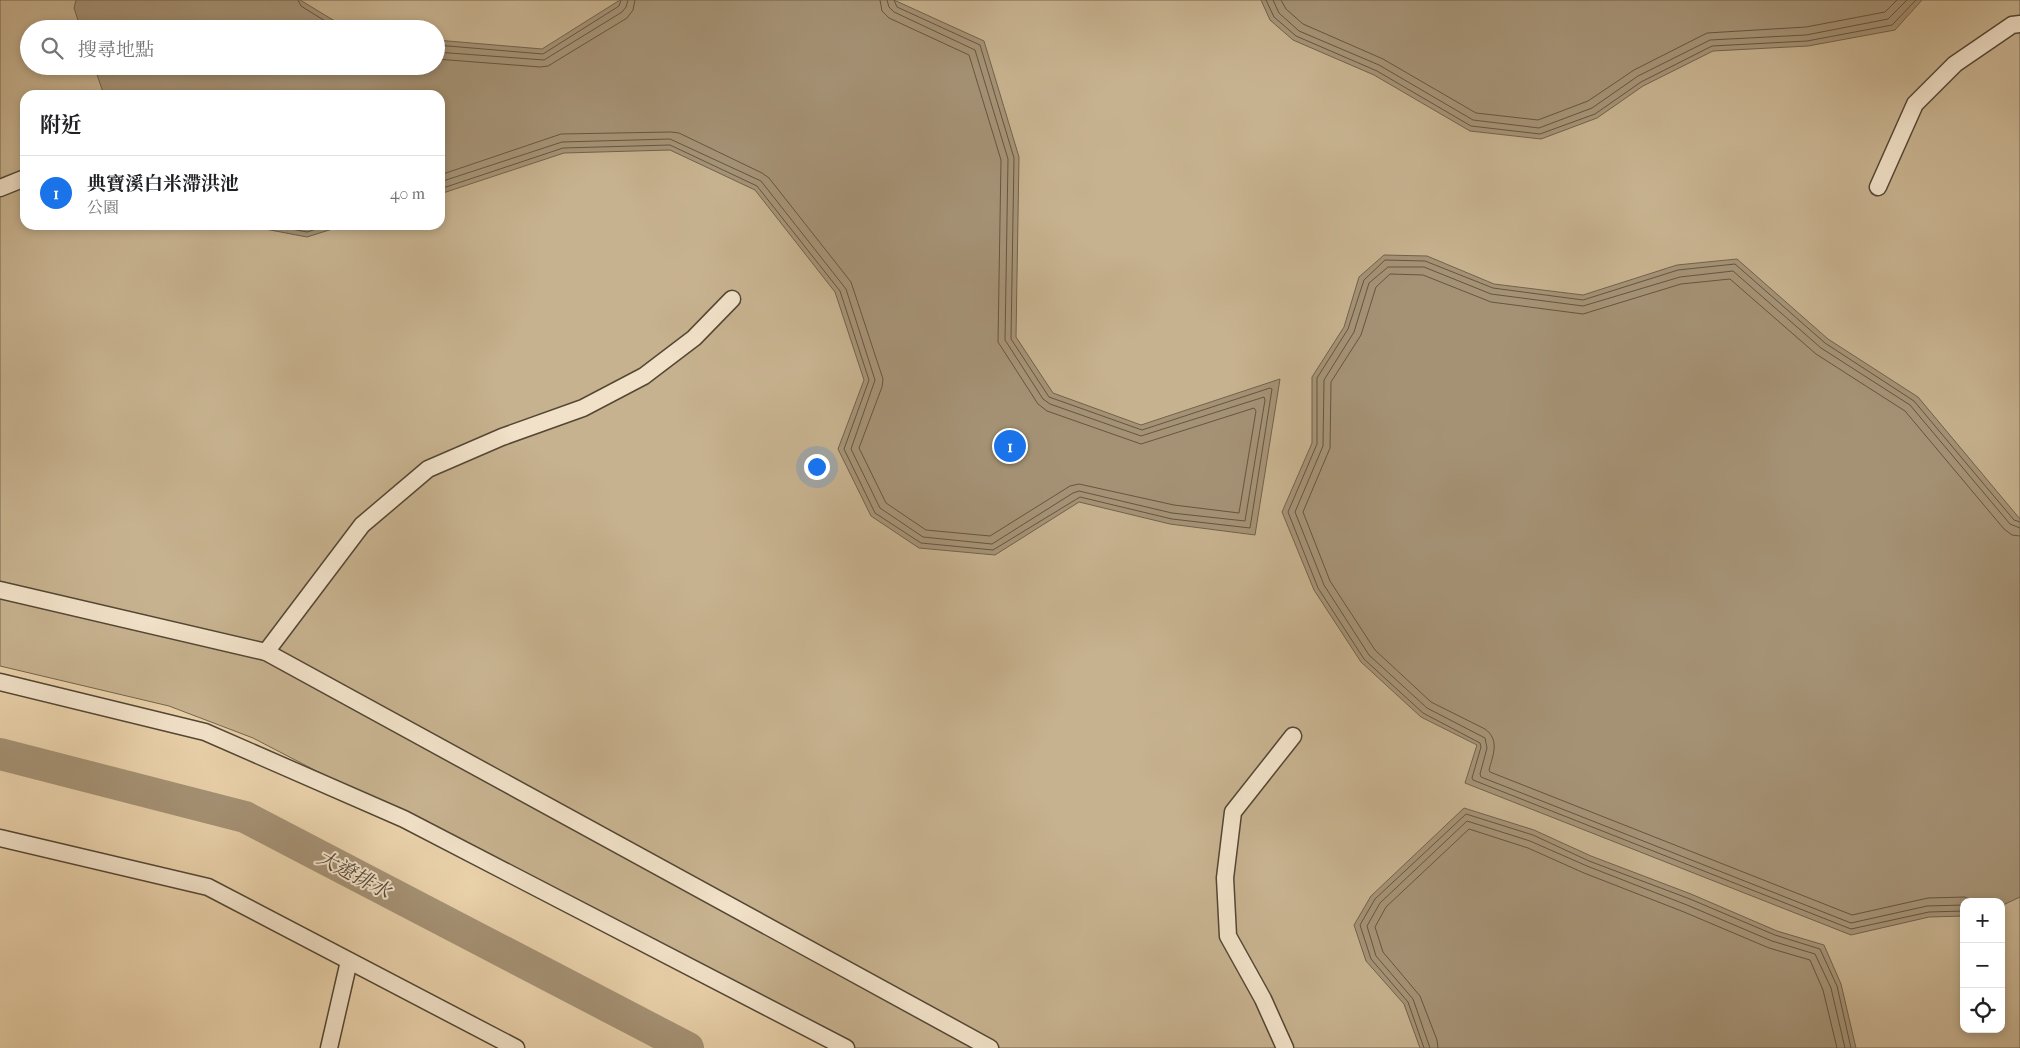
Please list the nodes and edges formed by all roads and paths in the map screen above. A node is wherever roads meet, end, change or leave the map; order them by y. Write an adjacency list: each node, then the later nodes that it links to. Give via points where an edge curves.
1 (2020, 24): 3 (lane, via 2012,25 1955,64 1915,104)
2 (20, 180): 4 (lane)
3 (1878, 187)
4 (0, 188)
5 (732, 298): 7 (lane, via 694,338 644,376 583,408 502,437 428,469 362,525)
6 (0, 590): 7 (lane)
7 (266, 652): 15 (lane)
8 (0, 682): 14 (lane, via 205,732 404,819)
9 (1294, 736): 16 (lane, via 1233,812 1225,878 1228,936 1264,999)
10 (0, 838): 11 (lane, via 208,888)
11 (348, 961): 12 (lane); 13 (lane)
12 (329, 1048)
13 (516, 1048)
14 (846, 1048)
15 (990, 1048)
16 (1285, 1048)

